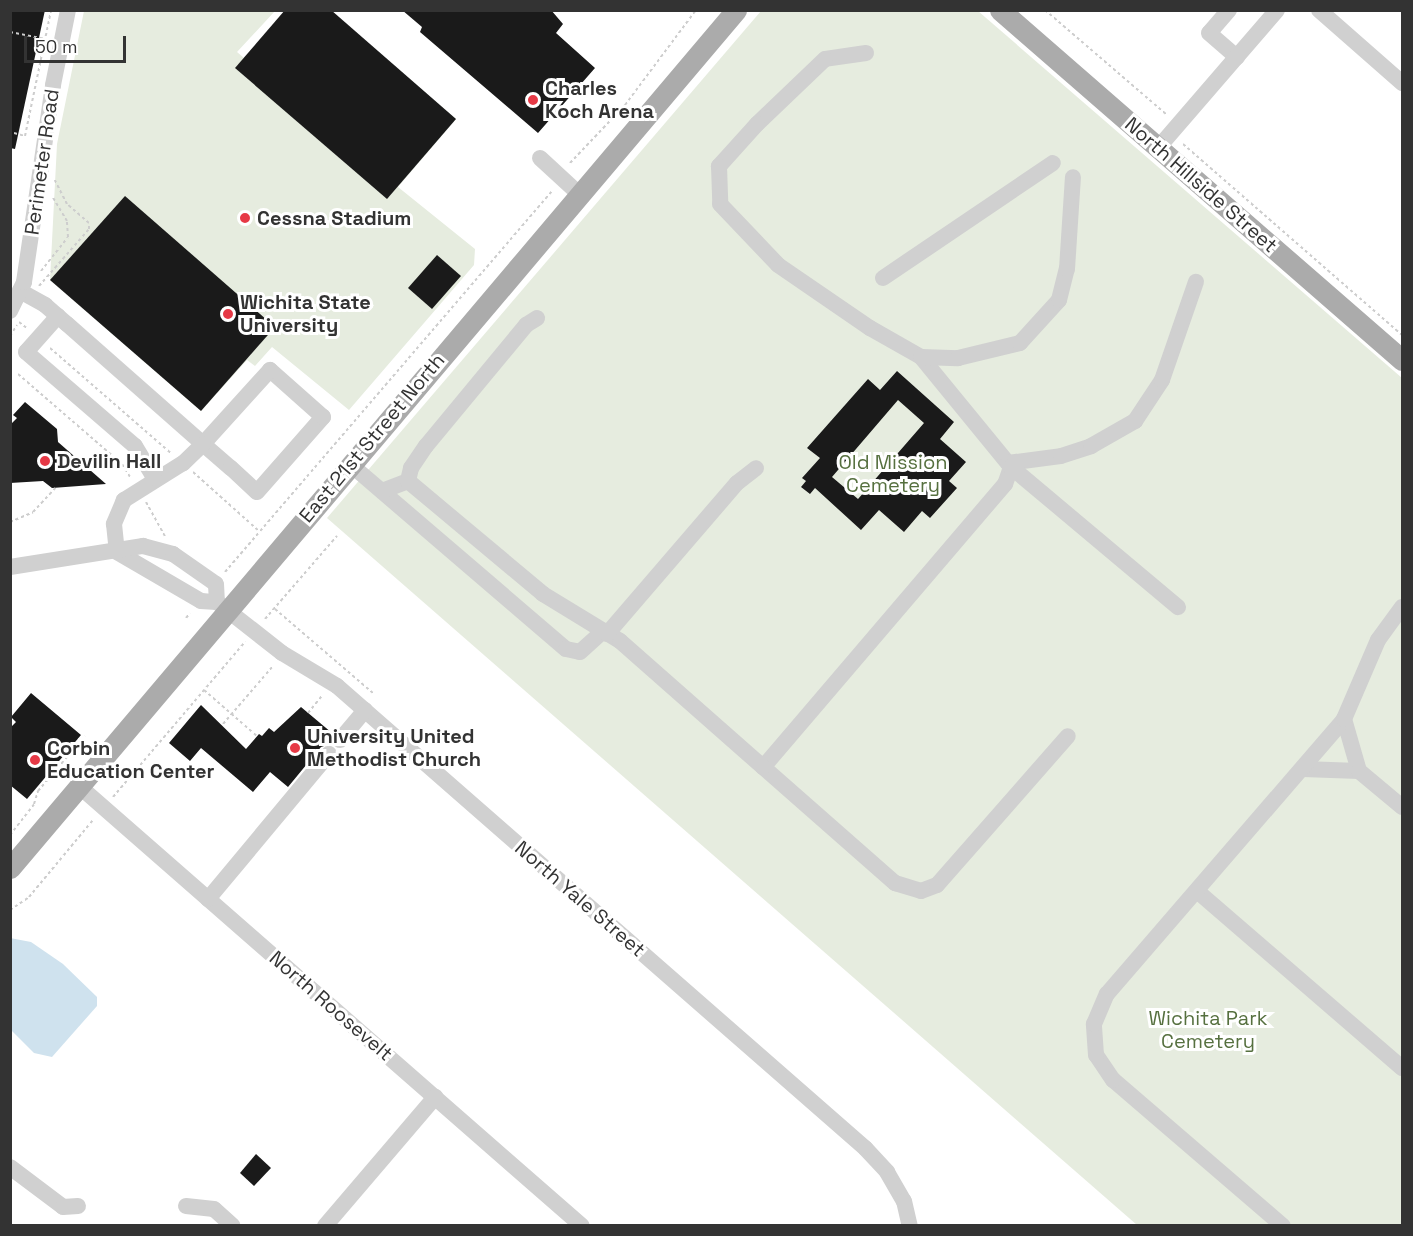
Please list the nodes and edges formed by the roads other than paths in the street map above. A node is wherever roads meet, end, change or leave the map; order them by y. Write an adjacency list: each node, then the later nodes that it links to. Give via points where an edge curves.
1 (68, 10): 17 (street, Perimeter Road)
2 (736, 10): 14 (main road, East 21st Street North)
3 (1000, 10): 10 (main road, North Hillside Street)
4 (1229, 10): 8 (street, via 1209,33)
5 (1277, 10): 8 (street)
6 (1319, 10): 9 (street)
7 (866, 53): 21 (street, via 825,59 757,124 719,166 720,204 778,265 870,328)
8 (1237, 57): 10 (street)
9 (1402, 83)
10 (1158, 148): 22 (main road, North Hillside Street)
11 (540, 158): 14 (street)
12 (1053, 163): 15 (street)
13 (1073, 177): 21 (street, via 1067,269 1059,300 1020,343 958,358)
14 (579, 194): 24 (main road, East 21st Street North)
15 (883, 278)
16 (1196, 282): 25 (street, via 1162,380 1135,421 1091,446)
17 (26, 294): 18 (street); 19 (street, Perimeter Road)
18 (58, 316): 23 (street); 27 (street, via 26,352 135,446)
19 (15, 317)
20 (537, 318): 28 (street, via 526,326 426,446 411,468)
21 (921, 357): 25 (street)
22 (1402, 360)
23 (203, 444): 23 (street, via 257,492 323,417 270,370); 27 (street, via 183,464)
24 (350, 464): 29 (street); 32 (main road, East 21st Street North)
25 (1009, 465): 33 (street); 41 (street, via 1005,484)
26 (756, 468): 35 (street, via 737,483)
27 (154, 478): 30 (street, via 124,500 114,524)
28 (408, 481): 29 (street); 35 (street, via 543,594)
29 (382, 491): 35 (street, via 566,649 580,652)
30 (117, 552): 31 (street, North Yale Street); 32 (street, North Yale Street, via 201,601); 32 (street, North Yale Street, via 143,546 173,554 216,584)
31 (10, 567)
32 (222, 606): 36 (street, North Yale Street); 44 (main road, East 21st Street North)
33 (1178, 607)
34 (1402, 607): 37 (street, via 1378,640)
35 (605, 633): 41 (street)
36 (365, 710): 39 (street); 57 (street, North Yale Street, via 865,1148 887,1172 904,1201)
37 (1344, 719): 42 (street); 43 (street)
38 (1068, 736): 41 (street, via 938,885 921,891 895,883)
39 (340, 740)
40 (329, 754): 48 (street)
41 (763, 767)
42 (1303, 769): 43 (street); 47 (street)
43 (1359, 771): 45 (street)
44 (79, 786): 46 (main road, East 21st Street North); 48 (street, North Roosevelt)
45 (1402, 807)
46 (10, 868)
47 (1197, 891): 49 (street); 58 (street, via 1107,994 1094,1024 1096,1055 1113,1080)
48 (208, 899): 50 (street, North Roosevelt)
49 (1402, 1068)
50 (435, 1097): 55 (street); 56 (street, North Roosevelt)
51 (10, 1167): 52 (street, via 63,1207)
52 (78, 1206)
53 (186, 1206): 54 (street, via 214,1209)
54 (233, 1226)
55 (325, 1226)
56 (582, 1226)
57 (910, 1226)
58 (1283, 1226)

